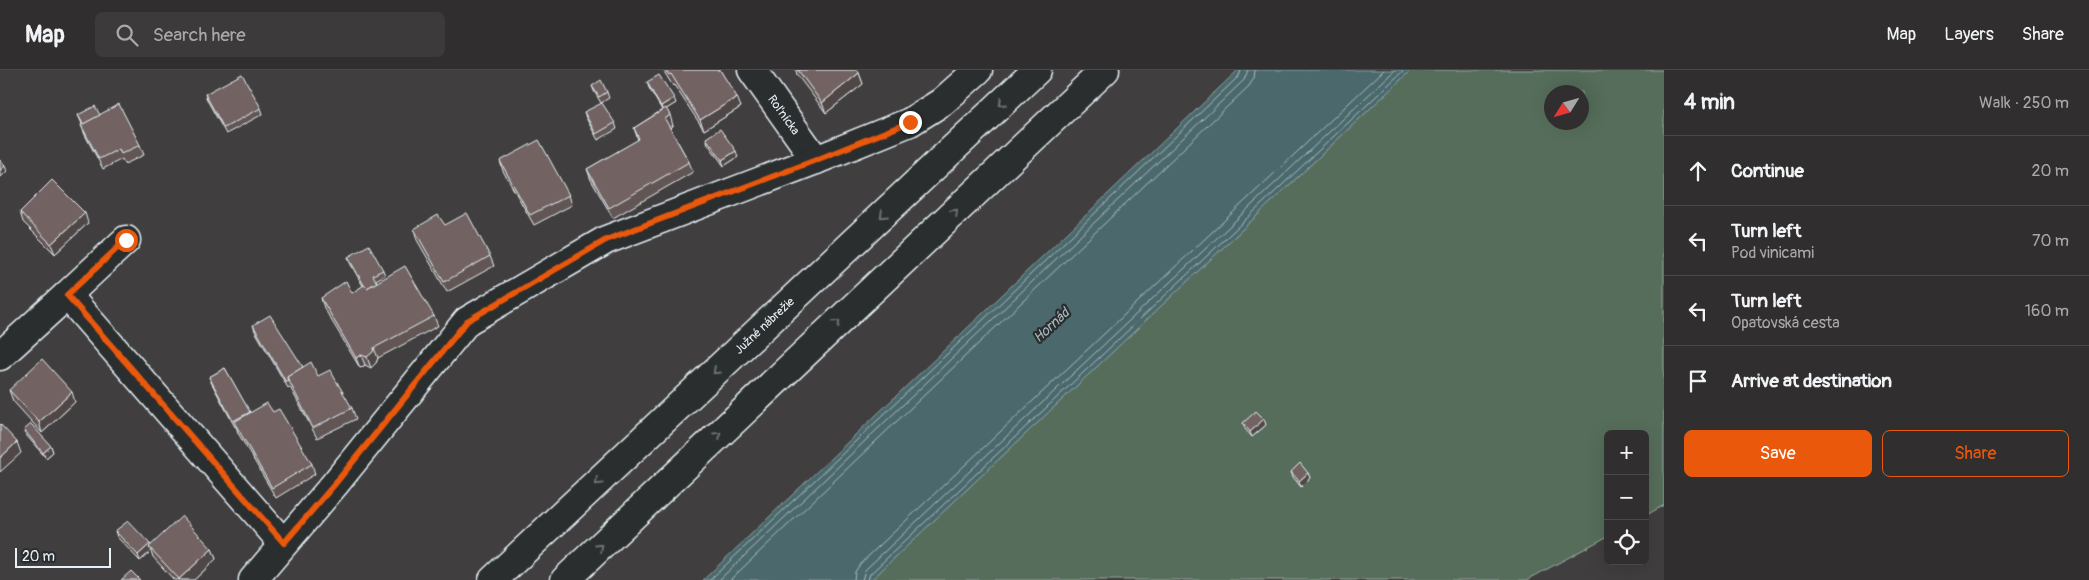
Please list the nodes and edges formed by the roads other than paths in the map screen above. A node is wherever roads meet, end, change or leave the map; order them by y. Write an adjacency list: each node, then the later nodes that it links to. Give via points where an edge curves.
1 (752, 70): 5 (main road, Roľnícka)
2 (978, 70): 5 (main road, via 942,102 910,122)
3 (1037, 70): 11 (main road, Južné nábrežie, one-way to 11)
4 (1105, 70): 12 (main road, one-way to 4)
5 (816, 160): 9 (main road, via 606,240 467,321)
6 (126, 240): 7 (main road)
7 (67, 295): 8 (main road); 9 (main road)
8 (0, 356)
9 (284, 543): 10 (main road)
10 (252, 580)
11 (493, 580)
12 (565, 580)

